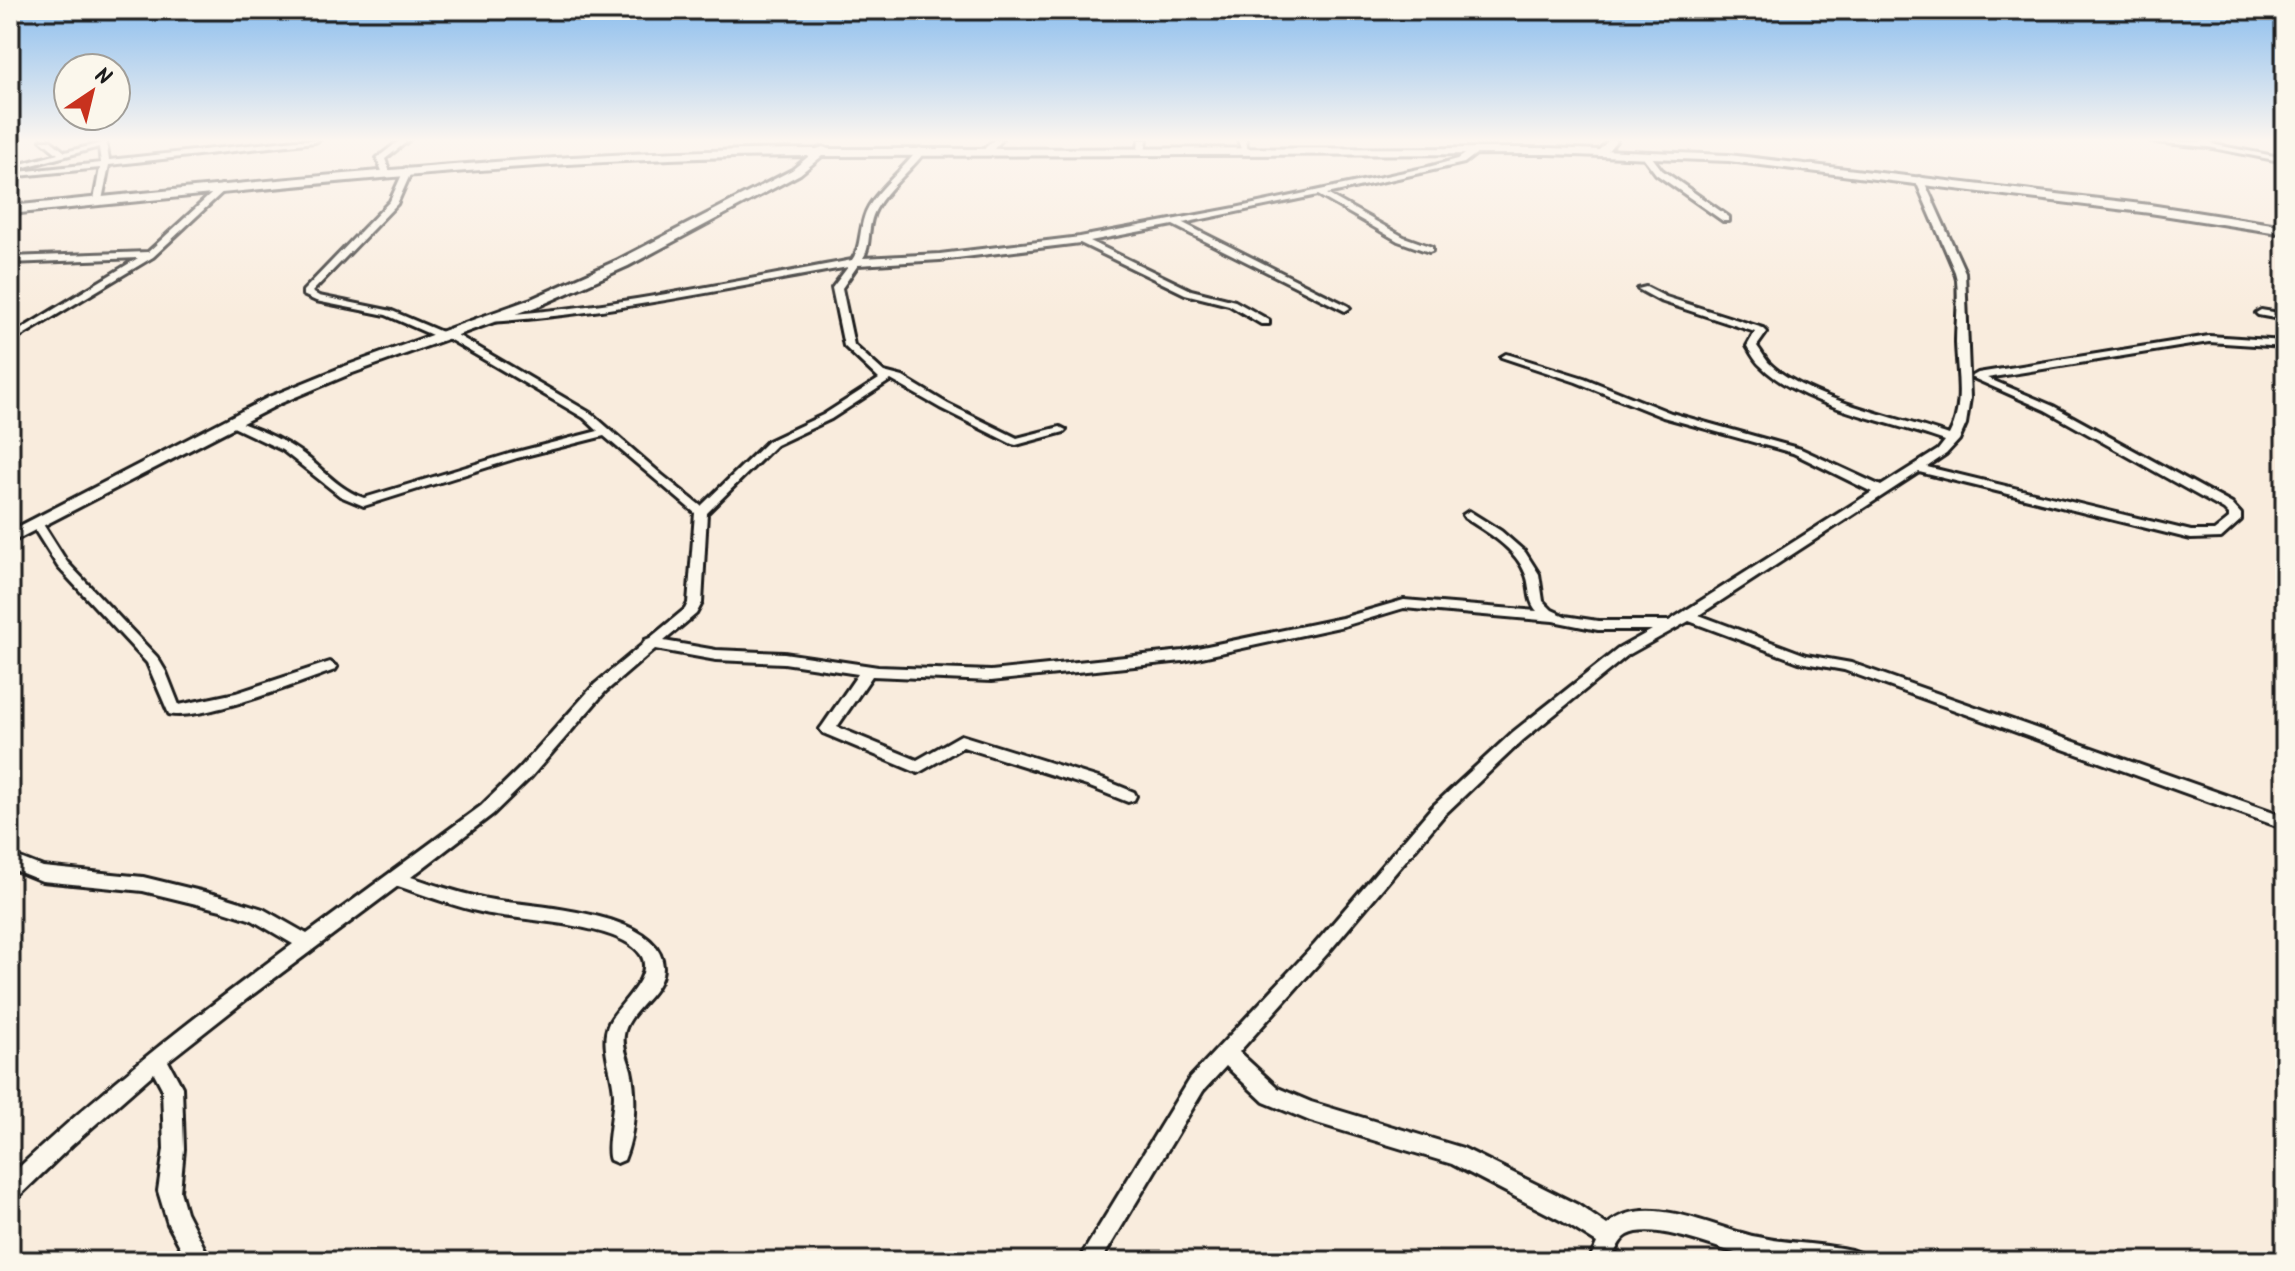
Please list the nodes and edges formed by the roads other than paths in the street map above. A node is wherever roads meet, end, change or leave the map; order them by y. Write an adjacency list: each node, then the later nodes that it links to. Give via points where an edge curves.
1 (105, 199): 11 (main road)
2 (211, 199): 18 (street)
3 (395, 199): 27 (street, via 306,293 389,313)
4 (744, 199): 25 (main road, via 623,263)
5 (877, 199): 20 (street, via 864,220 863,252)
6 (1285, 199): 14 (street)
7 (1331, 199): 17 (street)
8 (1698, 199): 13 (street)
9 (1928, 199): 32 (street, via 1962,280 1961,343)
10 (2075, 199): 15 (main road)
11 (98, 200): 12 (main road)
12 (10, 210)
13 (1726, 219)
14 (1176, 223): 16 (street); 22 (street)
15 (2285, 230)
16 (1080, 240): 20 (street); 26 (street)
17 (1429, 249)
18 (150, 255): 19 (street); 28 (street)
19 (10, 260)
20 (857, 262): 25 (street, via 628,302); 31 (street, via 837,288 849,346)
21 (1643, 289): 36 (street, via 1759,330 1754,352 1786,380 1847,407)
22 (1345, 308)
23 (2261, 313): 24 (street)
24 (2285, 317)
25 (489, 319): 27 (main road)
26 (1265, 322)
27 (445, 335): 33 (main road, via 345,371); 35 (street, via 561,398)
28 (10, 340)
29 (2285, 344): 32 (street, via 2209,339)
30 (1506, 357): 38 (street, via 1667,415 1797,451)
31 (885, 375): 34 (street, via 1016,442); 39 (street, via 842,408 772,443)
32 (1971, 377): 36 (street); 37 (street, via 2049,408 2228,507 2235,520 2217,535 2191,535)
33 (231, 423): 35 (street, via 295,452 333,485 364,502); 41 (main road)
34 (1060, 430)
35 (606, 432): 39 (street)
36 (1953, 440): 37 (street)
37 (1916, 468): 38 (street)
38 (1881, 491): 43 (street)
39 (701, 512): 46 (street, via 695,603 681,621)
40 (1469, 515): 44 (street, via 1519,554 1532,573 1536,602)
41 (37, 524): 42 (main road); 47 (street, via 69,577 154,662 174,710 239,697)
42 (10, 538)
43 (1688, 616): 45 (street); 50 (street, via 1804,659 1846,666)
44 (1553, 617): 45 (street, via 1589,624); 48 (street, via 1404,604 1183,656 991,676)
45 (1670, 625): 54 (street, via 1623,652 1518,736 1438,811)
46 (650, 643): 48 (street); 52 (street, via 600,688 487,810)
47 (330, 667)
48 (868, 671): 49 (street, via 828,729 918,767 961,741)
49 (1128, 796)
50 (2285, 823)
51 (10, 861): 53 (street, via 42,874 143,884 221,903 257,914)
52 (397, 879): 53 (street); 56 (street, via 496,908 614,929 645,946 655,960 654,973 614,1038 624,1106)
53 (309, 944): 55 (street)
54 (1226, 1053): 58 (street, via 1271,1095 1456,1155); 60 (street, via 1196,1085)
55 (157, 1060): 57 (street); 59 (street, via 172,1087 169,1191)
56 (617, 1153)
57 (10, 1191)
58 (1610, 1239): 61 (street); 62 (street, via 1619,1227 1631,1223 1662,1224 1756,1248)
59 (200, 1261)
60 (1089, 1261)
61 (1600, 1261)
62 (1851, 1261)

